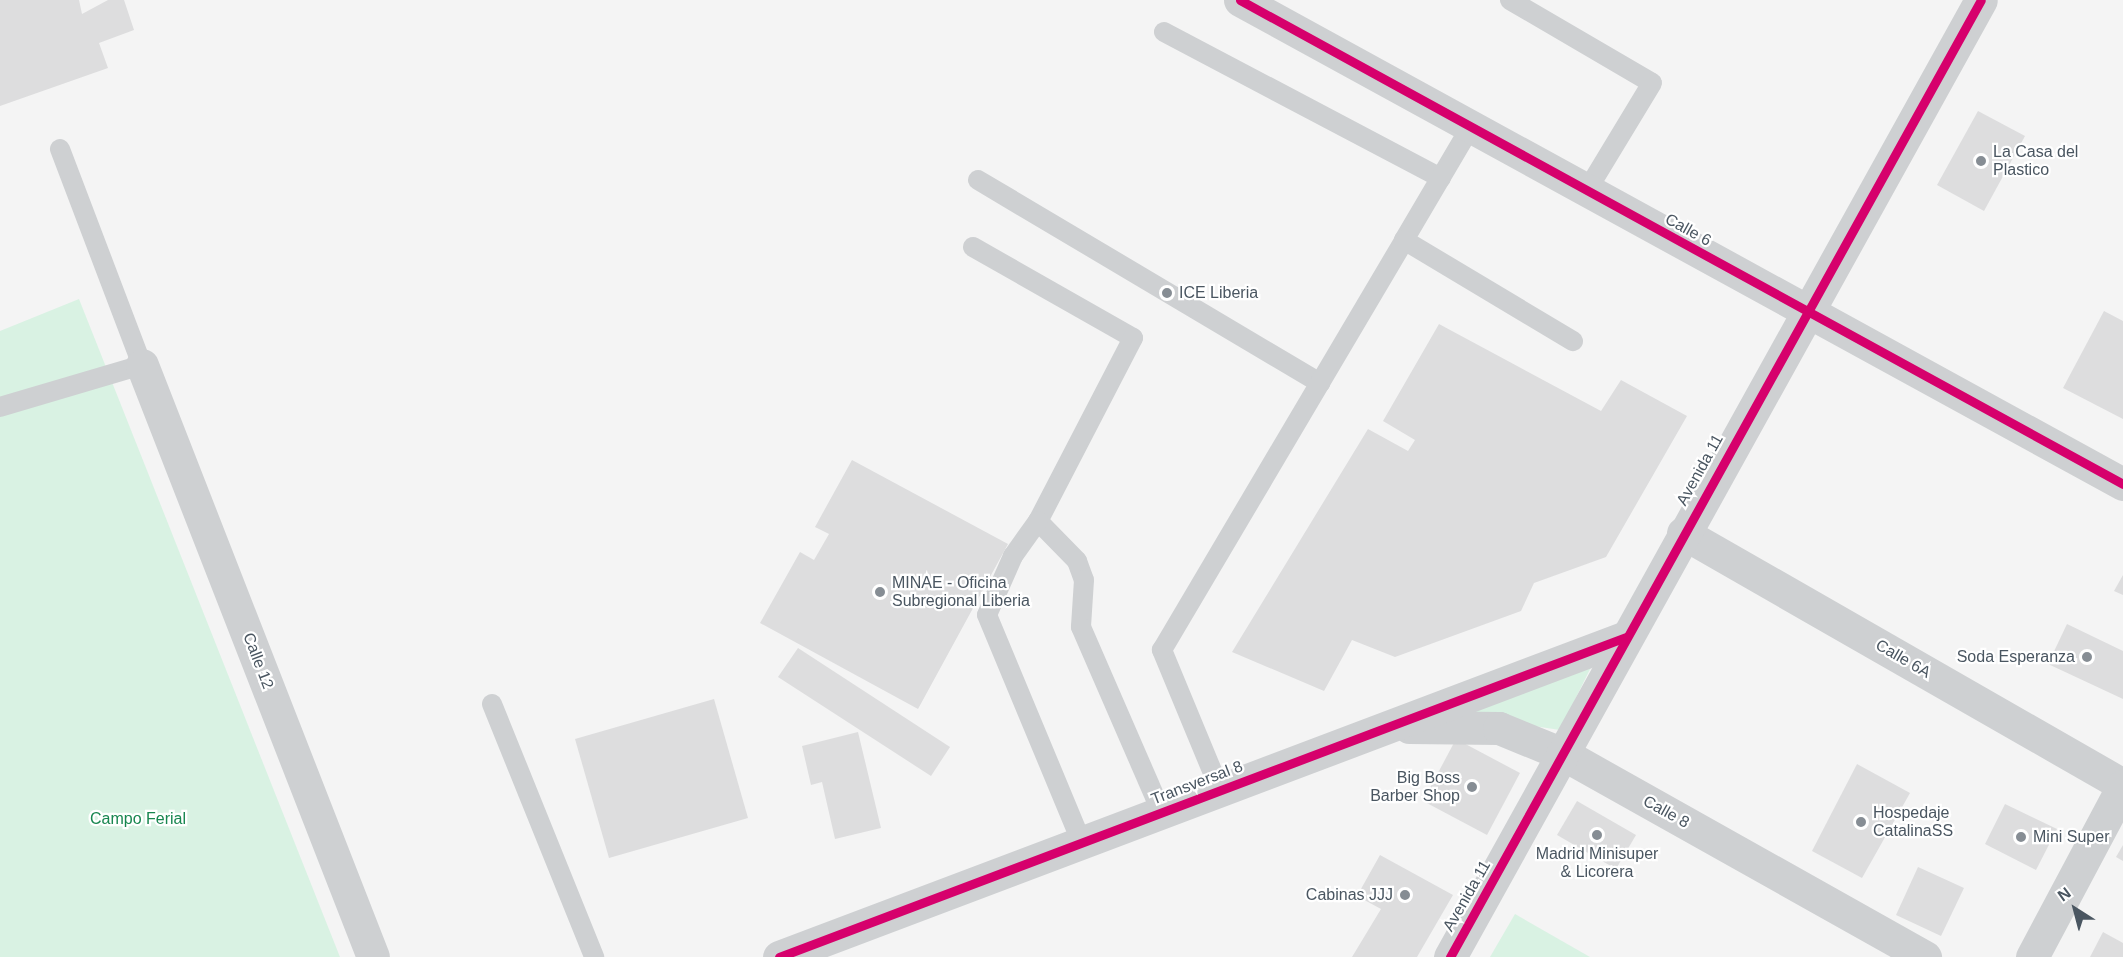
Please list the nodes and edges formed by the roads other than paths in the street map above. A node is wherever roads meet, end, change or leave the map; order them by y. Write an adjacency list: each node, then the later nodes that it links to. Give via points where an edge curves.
1 (1240, 0): 6 (street, Calle 6)
2 (1510, 0): 4 (lane)
3 (1981, 0): 13 (street, Avenida 11)
4 (1532, 5): 10 (lane, via 1652,83)
5 (1164, 32): 8 (lane)
6 (1470, 128): 8 (lane); 10 (street, Calle 6)
7 (60, 149): 15 (lane)
8 (1441, 178): 11 (lane)
9 (978, 180): 16 (lane)
10 (1586, 192): 13 (street, Calle 6)
11 (1404, 240): 14 (lane); 16 (lane)
12 (973, 247): 19 (lane, via 1133,338)
13 (1805, 312): 18 (street, Calle 6); 20 (street, Avenida 11)
14 (1573, 341)
15 (142, 365): 17 (lane); 29 (street, Calle 12)
16 (1320, 383): 26 (lane, via 1162,650)
17 (0, 407)
18 (2123, 484)
19 (1038, 521): 27 (lane, via 1077,561 1084,580 1082,627); 28 (lane, via 1013,556 987,615)
20 (1683, 533): 21 (street, Avenida 11); 25 (street, Calle 6A)
21 (1626, 637): 23 (street, Transversal 8); 24 (street, Avenida 11)
22 (492, 704): 30 (lane)
23 (1391, 726): 24 (street, Calle 8, via 1499,728); 26 (street, Transversal 8)
24 (1565, 755): 32 (street, Avenida 11); 33 (street, Calle 8)
25 (2123, 785): 34 (street)
26 (1220, 790): 27 (street, Transversal 8)
27 (1162, 813): 28 (street, Transversal 8)
28 (1082, 843): 31 (street, Transversal 8)
29 (373, 957)
30 (594, 957)
31 (779, 957)
32 (1450, 957)
33 (1925, 957)
34 (2032, 957)

